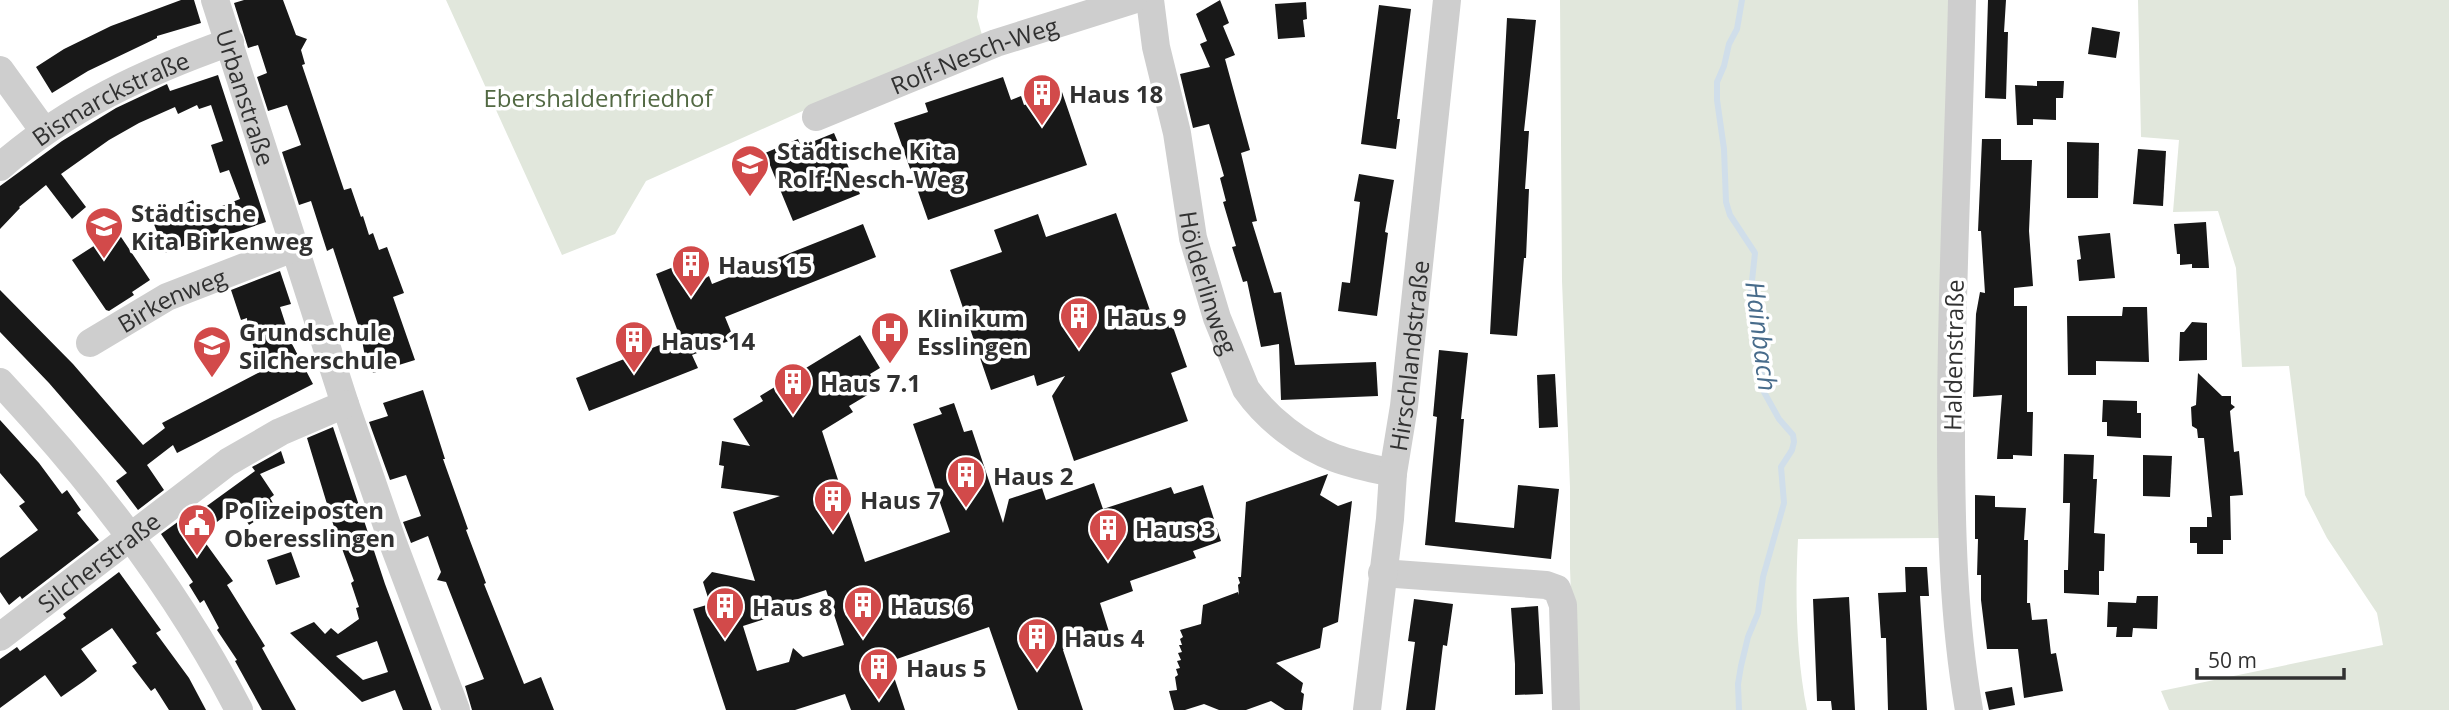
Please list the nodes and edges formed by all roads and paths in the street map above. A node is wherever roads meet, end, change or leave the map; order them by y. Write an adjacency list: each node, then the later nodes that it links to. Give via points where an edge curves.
1 (215, 0): 6 (street, Urbanstraße)
2 (1133, 0): 8 (street, Rolf-Nesch-Weg, via 996,43)
3 (1150, 0): 15 (street, Hölderlinweg, via 1193,238 1217,318 1246,389 1261,408 1314,449)
4 (1447, 0): 15 (street, Hirschlandstraße)
5 (1962, 0): 23 (street, Haldenstraße, via 1952,299 1951,525)
6 (230, 42): 9 (street, Bismarckstraße, via 136,78); 11 (street, Urbanstraße)
7 (0, 70): 9 (street)
8 (816, 117)
9 (44, 131): 10 (street, Bismarckstraße)
10 (0, 167)
11 (296, 247): 12 (street, Birkenweg, via 167,297); 14 (street, Urbanstraße)
12 (90, 343)
13 (0, 382): 16 (street, via 68,456)
14 (345, 404): 16 (street, Silcherstraße, via 280,432 228,462); 20 (street, Urbanstraße)
15 (1393, 473): 17 (street, Hirschlandstraße)
16 (131, 537): 18 (street, Silcherstraße); 19 (street, via 177,604)
17 (1382, 573): 21 (street, Hirschlandstraße); 22 (street, via 1557,589 1563,605)
18 (0, 638)
19 (239, 710)
20 (456, 710)
21 (1367, 710)
22 (1566, 710)
23 (1969, 710)

